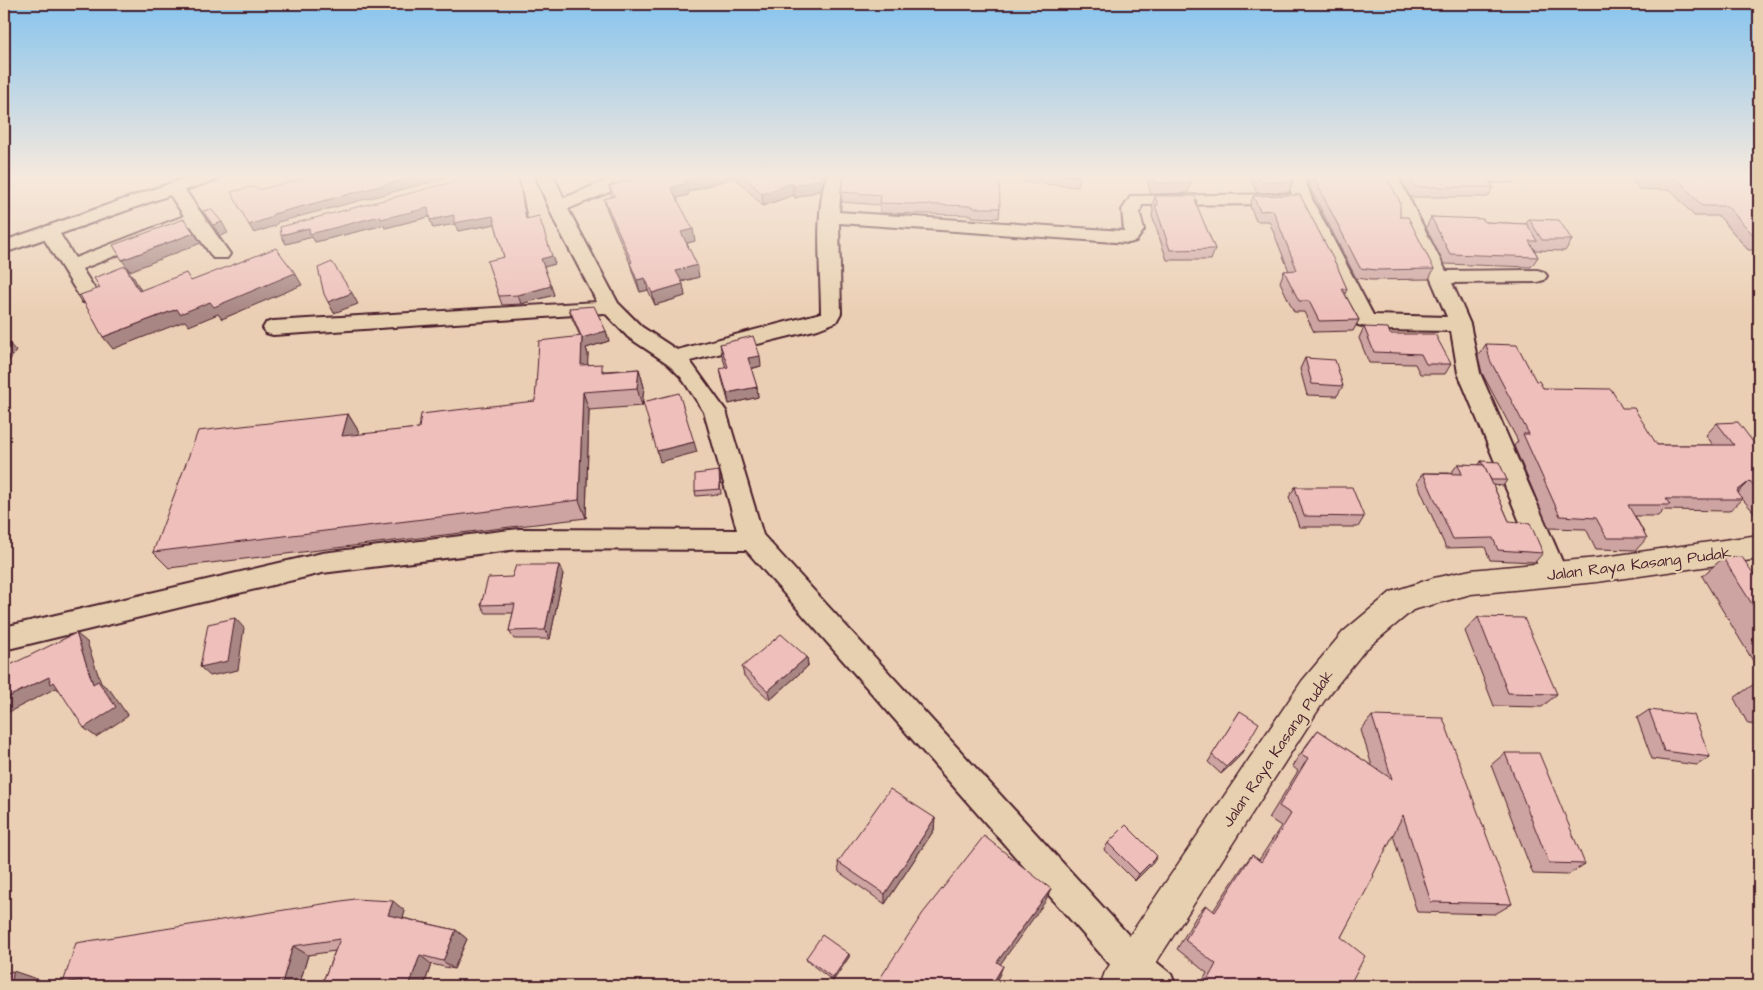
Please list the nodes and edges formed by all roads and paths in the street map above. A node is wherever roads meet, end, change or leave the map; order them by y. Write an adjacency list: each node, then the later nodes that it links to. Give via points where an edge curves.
1 (80, 221): 10 (street)
2 (188, 221): 13 (street)
3 (196, 221): 12 (street)
4 (564, 221): 17 (street)
5 (830, 221): 20 (street, via 829,317)
6 (887, 221): 7 (street, via 1117,238 1133,234)
7 (1133, 221)
8 (1314, 221): 18 (street, via 1365,320)
9 (1412, 221): 15 (street)
10 (49, 232): 11 (street); 13 (street)
11 (4, 247)
12 (220, 254)
13 (71, 266): 16 (street)
14 (1537, 276): 15 (street)
15 (1440, 277): 18 (street)
16 (90, 297)
17 (610, 307): 19 (street); 20 (street, via 635,332)
18 (1460, 324): 23 (street, via 1470,374)
19 (273, 328)
20 (674, 358): 21 (street, via 689,372 715,411)
21 (752, 540): 24 (street, via 519,539 322,563); 25 (street)
22 (1759, 547): 23 (street, Jalan Raya Kasang Pudak)
23 (1555, 574): 25 (street, Jalan Raya Kasang Pudak, via 1471,582 1434,590 1402,601 1354,641 1313,691)
24 (4, 639)
25 (1125, 975): 26 (street)
26 (1159, 986)

